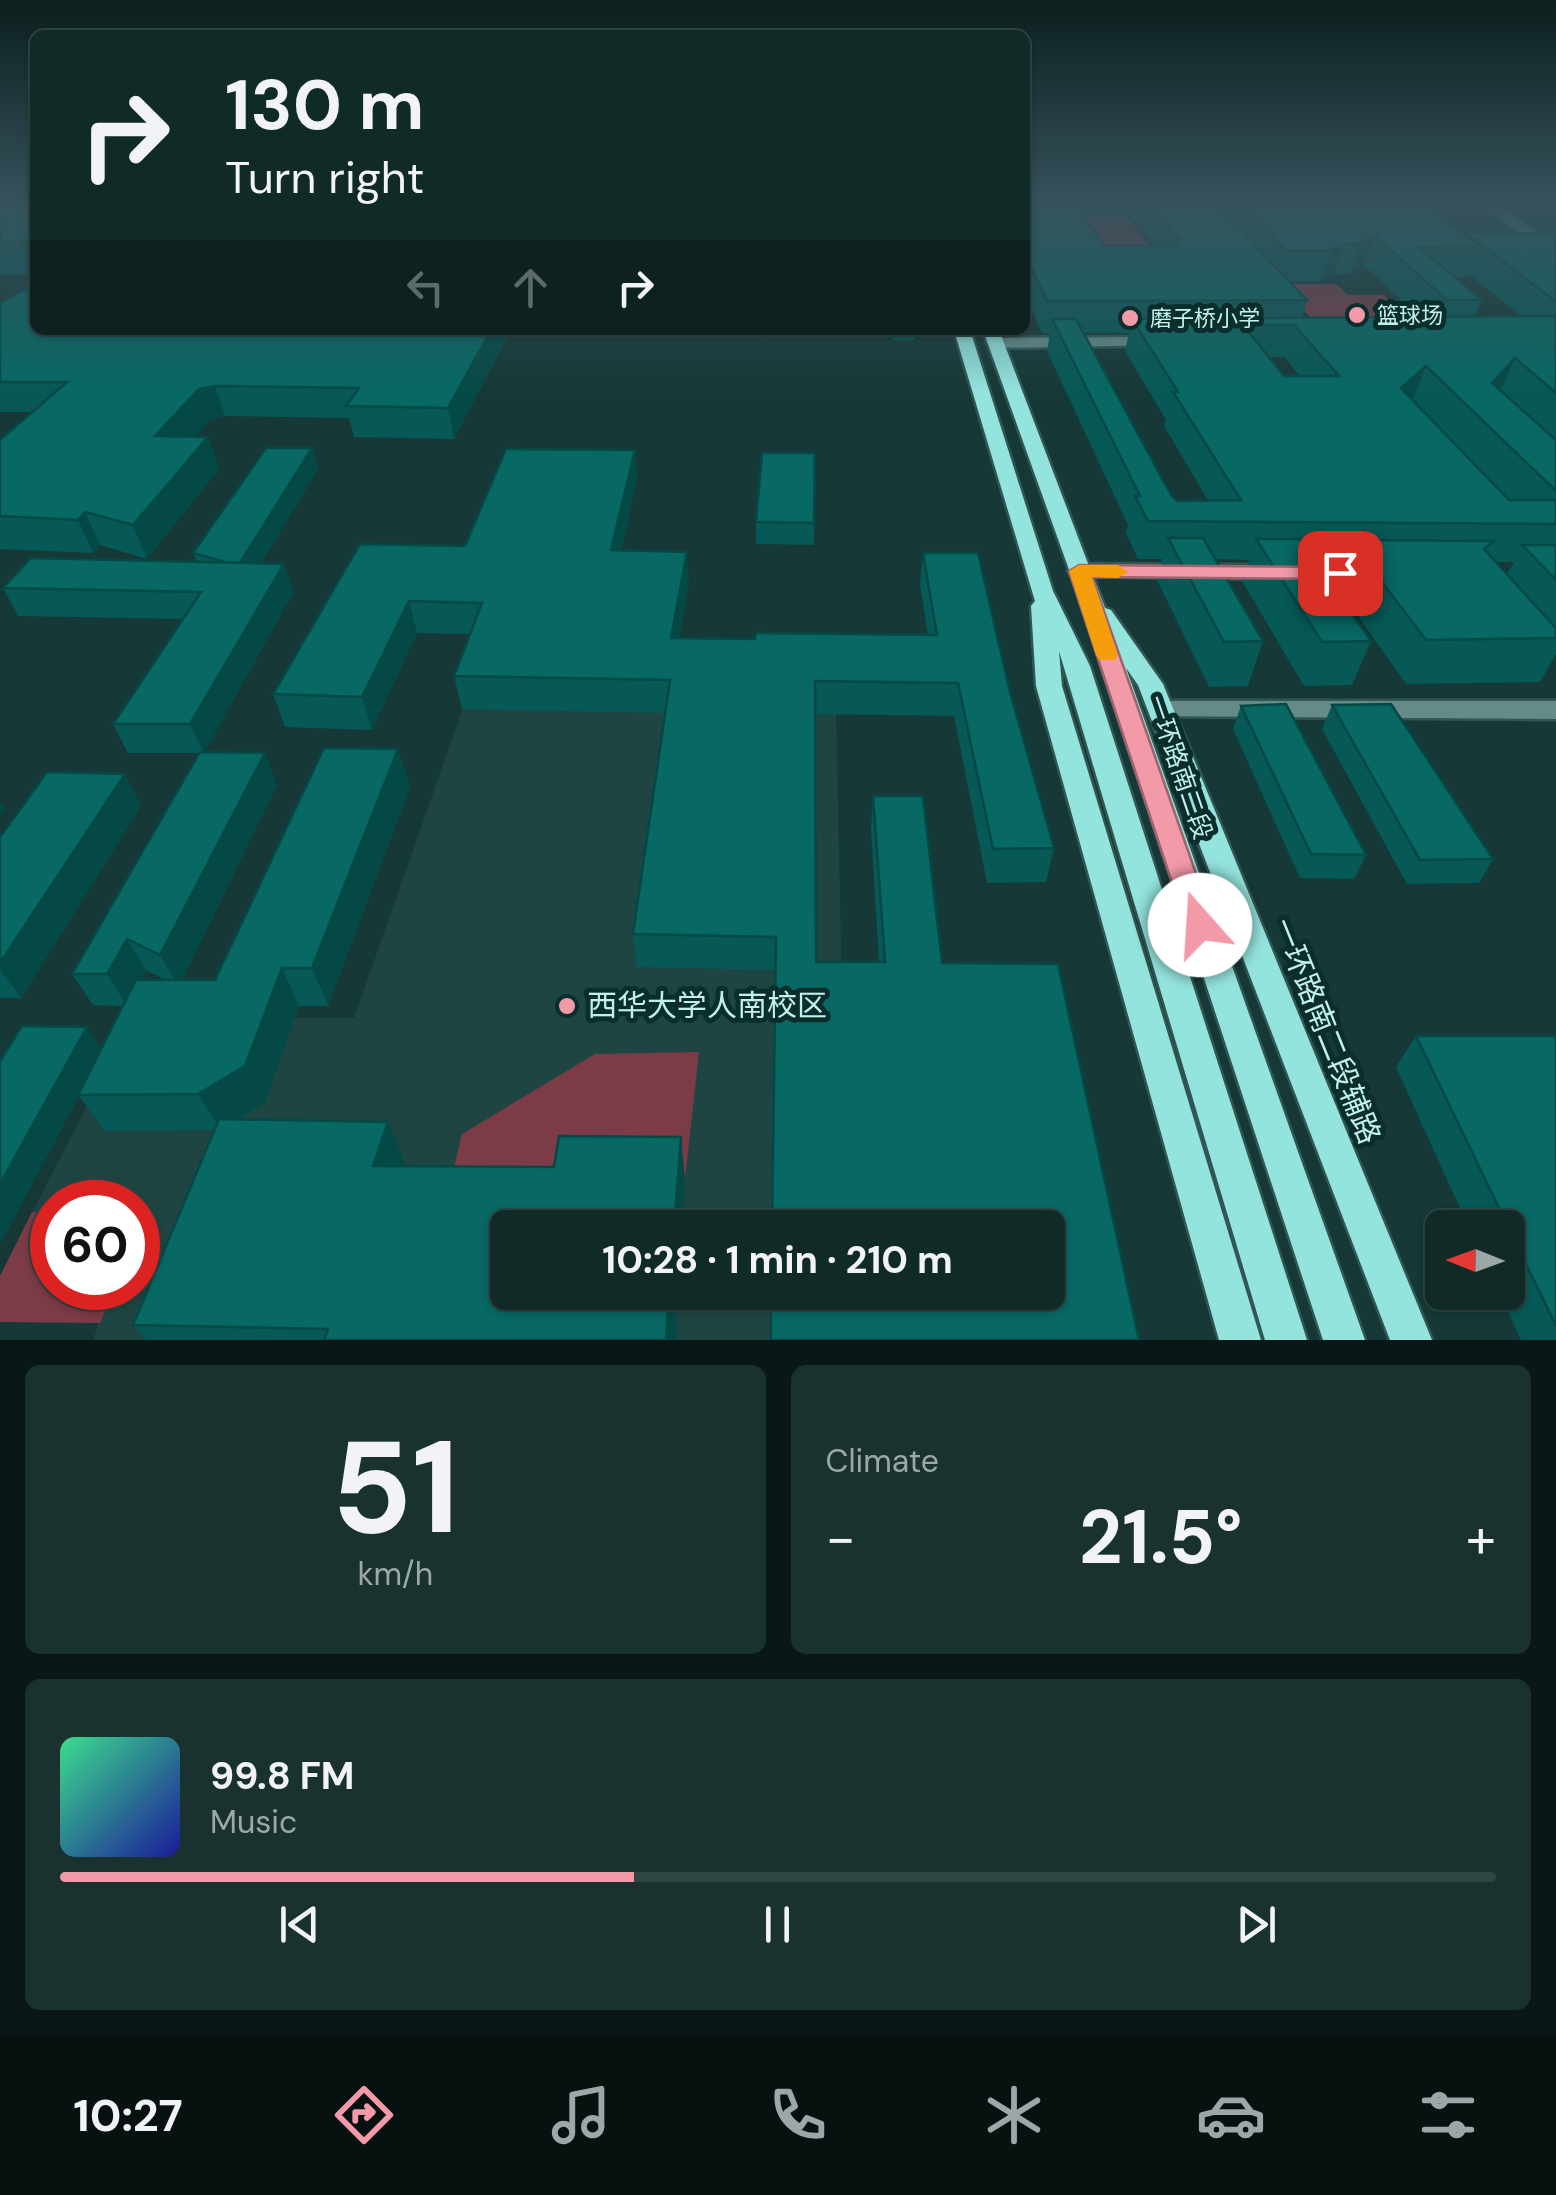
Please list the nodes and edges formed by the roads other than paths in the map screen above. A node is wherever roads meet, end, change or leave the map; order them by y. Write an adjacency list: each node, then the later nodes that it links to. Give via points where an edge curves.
1 (964, 335): 6 (main road)
2 (993, 336): 3 (street); 5 (main road, 一环路南二段)
3 (1182, 342)
4 (1398, 573): 5 (street)
5 (1084, 582): 7 (main road, 一环路南二段辅路); 11 (main road, 一环路南二段)
6 (1042, 591): 9 (main road, via 1049,686); 10 (main road, via 1078,666)
7 (1160, 710): 8 (street); 12 (main road, 一环路南二段辅路)
8 (1556, 710)
9 (1240, 1340)
10 (1286, 1340)
11 (1344, 1340)
12 (1411, 1340)

